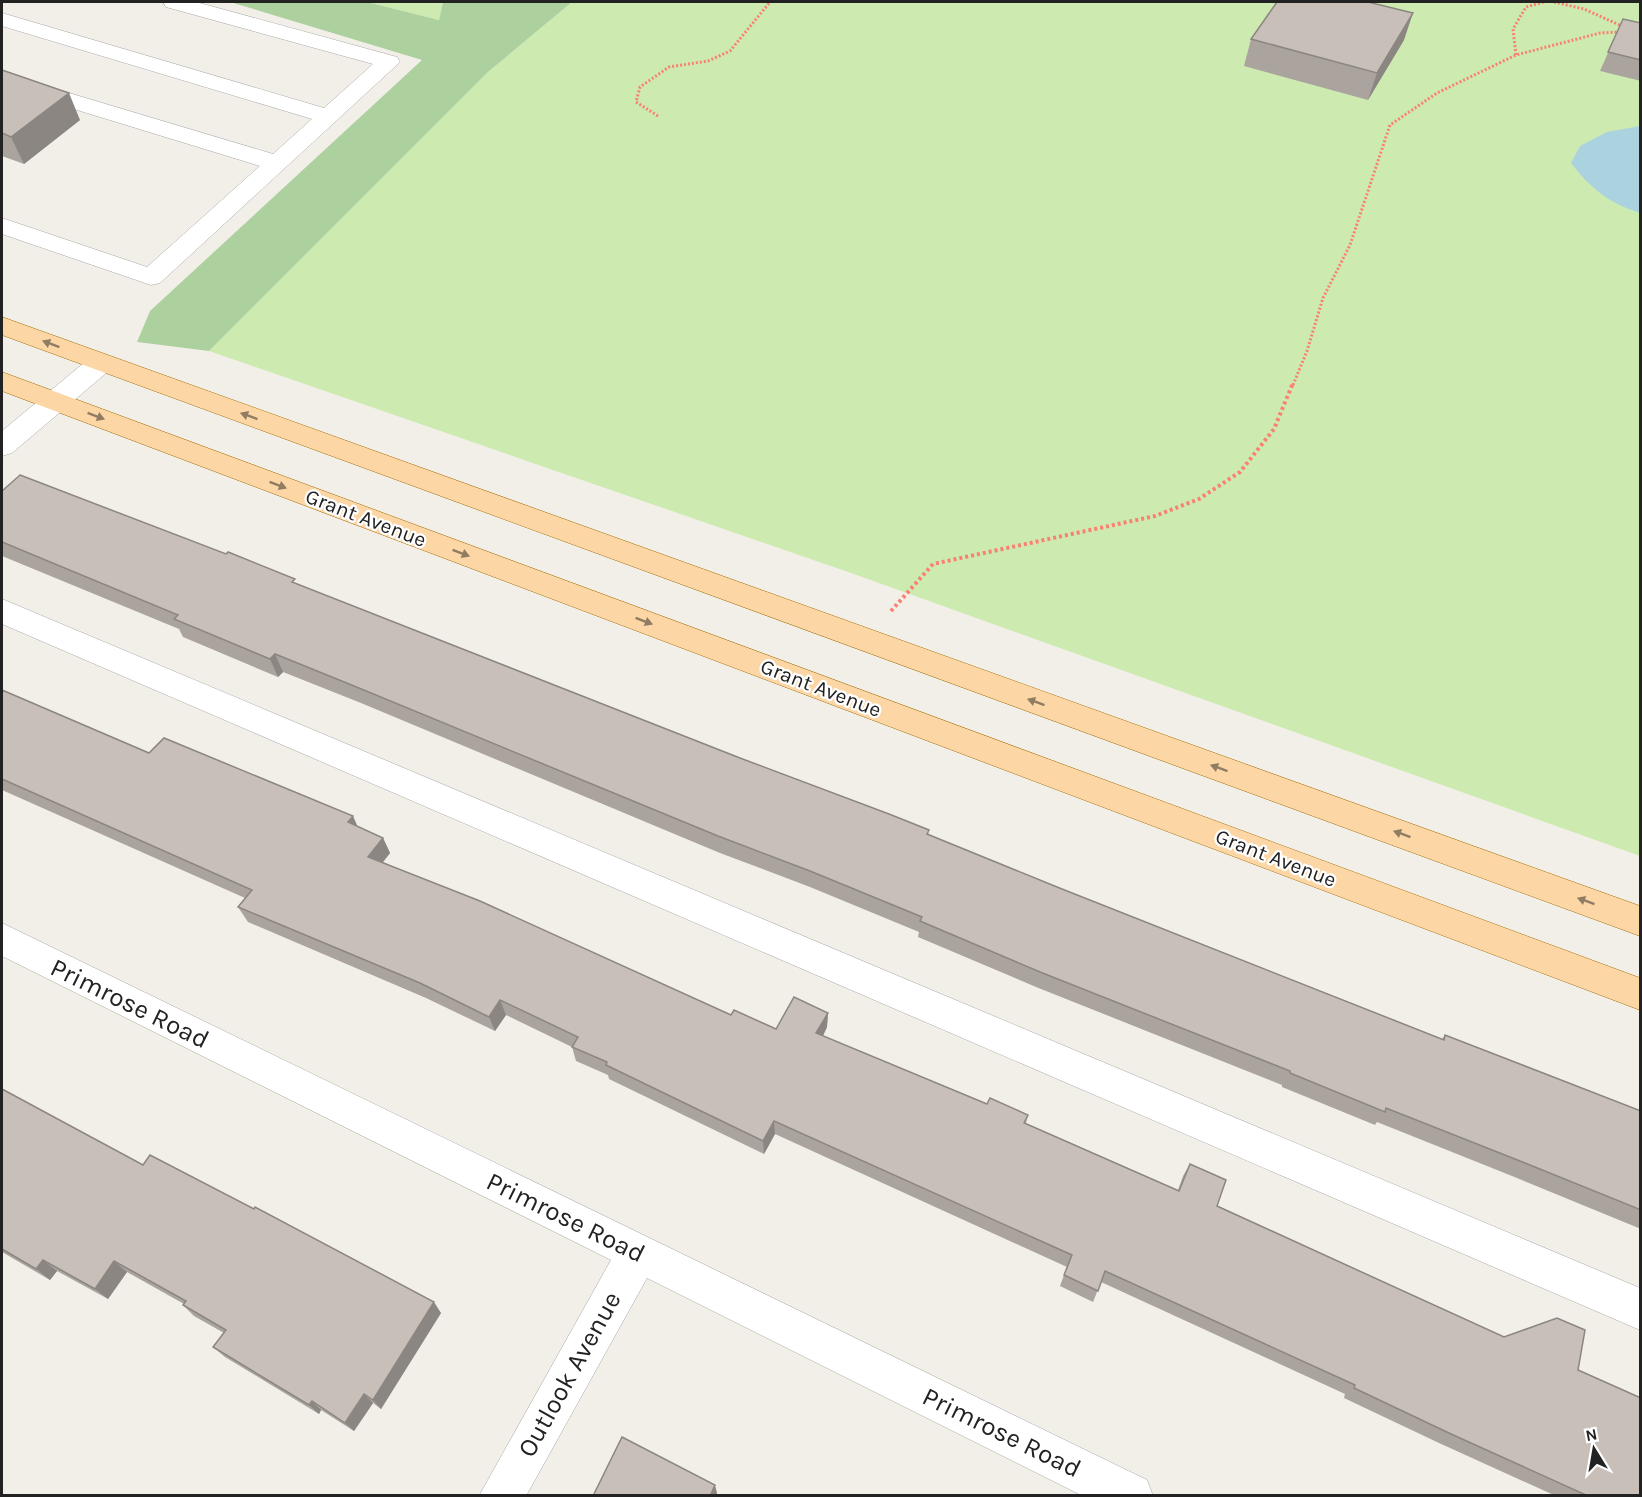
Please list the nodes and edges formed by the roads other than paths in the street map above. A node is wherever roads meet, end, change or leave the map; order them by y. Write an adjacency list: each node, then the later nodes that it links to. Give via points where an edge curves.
1 (174, 2): 4 (street, via 389,62)
2 (2, 19): 4 (street)
3 (2, 80): 5 (street)
4 (329, 117): 5 (street)
5 (277, 163): 6 (street, via 151,277)
6 (2, 226)
7 (2, 326): 8 (main road, one-way to 7)
8 (101, 363): 10 (street); 13 (main road, one-way to 8)
9 (2, 381): 10 (main road, Grant Avenue)
10 (53, 400): 11 (street); 15 (main road, Grant Avenue, one-way to 15)
11 (2, 446)
12 (2, 612): 17 (street)
13 (1641, 921)
14 (2, 939): 16 (street, Primrose Road)
15 (1641, 994)
16 (638, 1252): 18 (street, Outlook Avenue); 19 (street, Primrose Road)
17 (1641, 1309)
18 (501, 1496)
19 (1131, 1496)

